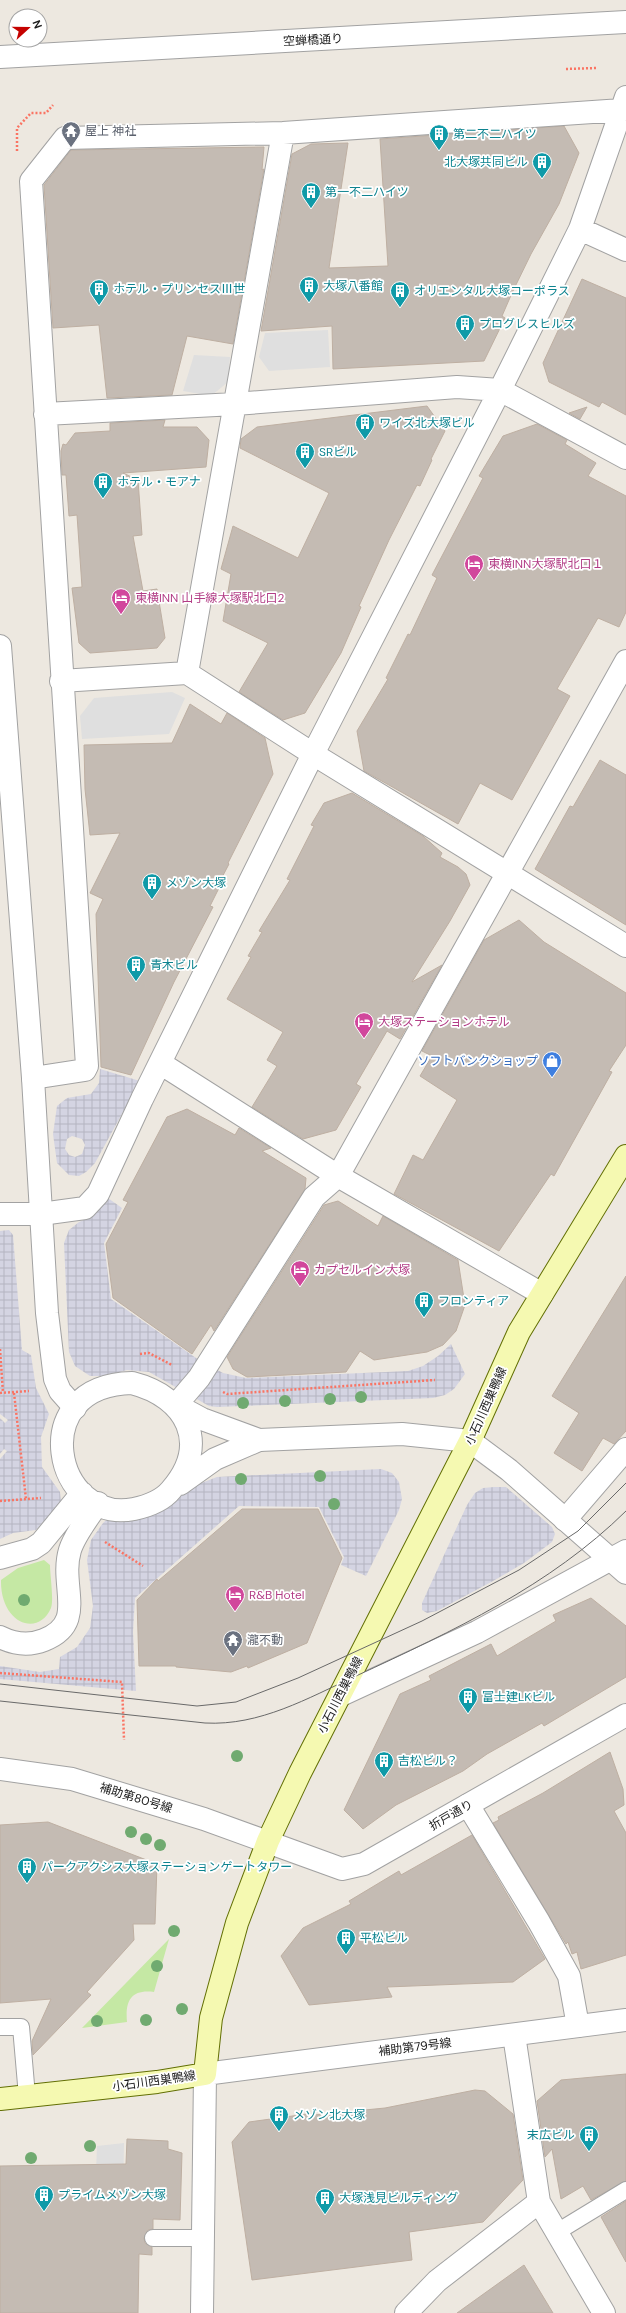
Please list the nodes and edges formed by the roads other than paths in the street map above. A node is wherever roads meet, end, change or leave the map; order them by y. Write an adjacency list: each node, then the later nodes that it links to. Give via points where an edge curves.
1 (626, 22): 2 (street, 空蝉橋通り)
2 (0, 58)
3 (624, 103): 4 (street); 5 (street)
4 (283, 133): 8 (street); 9 (street, via 65,138 31,182)
5 (580, 229): 6 (street); 7 (street)
6 (626, 250)
7 (500, 390): 8 (street, via 458,387); 10 (street); 15 (street)
8 (235, 404): 9 (street); 13 (street)
9 (44, 414): 14 (street)
10 (626, 458)
11 (0, 646): 19 (street)
12 (626, 660): 16 (street)
13 (187, 673): 14 (street); 15 (street)
14 (61, 680): 19 (street, via 87,1066 85,1070)
15 (313, 754): 16 (street); 18 (street)
16 (507, 874): 17 (street); 21 (street)
17 (626, 946)
18 (160, 1063): 21 (street); 23 (street, via 98,1194 85,1208)
19 (34, 1078): 23 (street)
20 (624, 1163): 24 (main road, 小石川西巣鴨線)
21 (338, 1176): 24 (street); 25 (street, via 314,1197 199,1378)
22 (0, 1214): 23 (street)
23 (41, 1214): 26 (street, via 47,1313 55,1379 60,1391)
24 (542, 1294): 28 (main road, 小石川西巣鴨線, via 519,1332)
25 (176, 1405): 26 (street, via 146,1387 115,1384 101,1387 88,1394); 27 (street, via 202,1419); 30 (street, via 187,1424 192,1441 189,1463)
26 (75, 1408): 31 (street, via 66,1424 61,1447 66,1471 77,1488)
27 (259, 1440): 28 (street, via 402,1434); 30 (street, via 215,1459)
28 (470, 1442): 32 (street, via 509,1470); 36 (main road, 小石川西巣鴨線)
29 (626, 1449): 32 (street)
30 (171, 1490): 31 (street, via 163,1498 146,1506 128,1510 109,1508)
31 (90, 1498): 33 (street, via 32,1549); 35 (street, via 70,1550 67,1574 69,1619 62,1632 34,1644 12,1643)
32 (566, 1520): 34 (street)
33 (0, 1558)
34 (621, 1561): 36 (street, via 477,1632)
35 (0, 1637)
36 (341, 1694): 40 (main road, 小石川西巣鴨線)
37 (626, 1715): 39 (street, 折戸通り)
38 (0, 1769): 40 (street, 補助第80号線, via 72,1779)
39 (468, 1805): 40 (street, 折戸通り, via 364,1864 342,1869); 42 (street, via 569,1976)
40 (268, 1841): 45 (main road, 小石川西巣鴨線, via 234,1931 211,2018)
41 (626, 2020): 42 (street, 補助第79号線)
42 (578, 2026): 44 (street, 補助第79号線)
43 (0, 2027): 46 (lane, via 20,2027)
44 (514, 2035): 45 (street, 補助第79号線); 49 (street)
45 (205, 2074): 46 (main road, 小石川西巣鴨線, via 157,2082); 52 (street)
46 (26, 2096): 47 (main road, 小石川西巣鴨線)
47 (0, 2099)
48 (626, 2190): 50 (lane)
49 (539, 2202): 50 (street); 54 (street, via 437,2281)
50 (557, 2232): 55 (street)
51 (152, 2238): 52 (lane)
52 (202, 2238): 53 (street)
53 (202, 2313)
54 (406, 2313)
55 (604, 2313)

